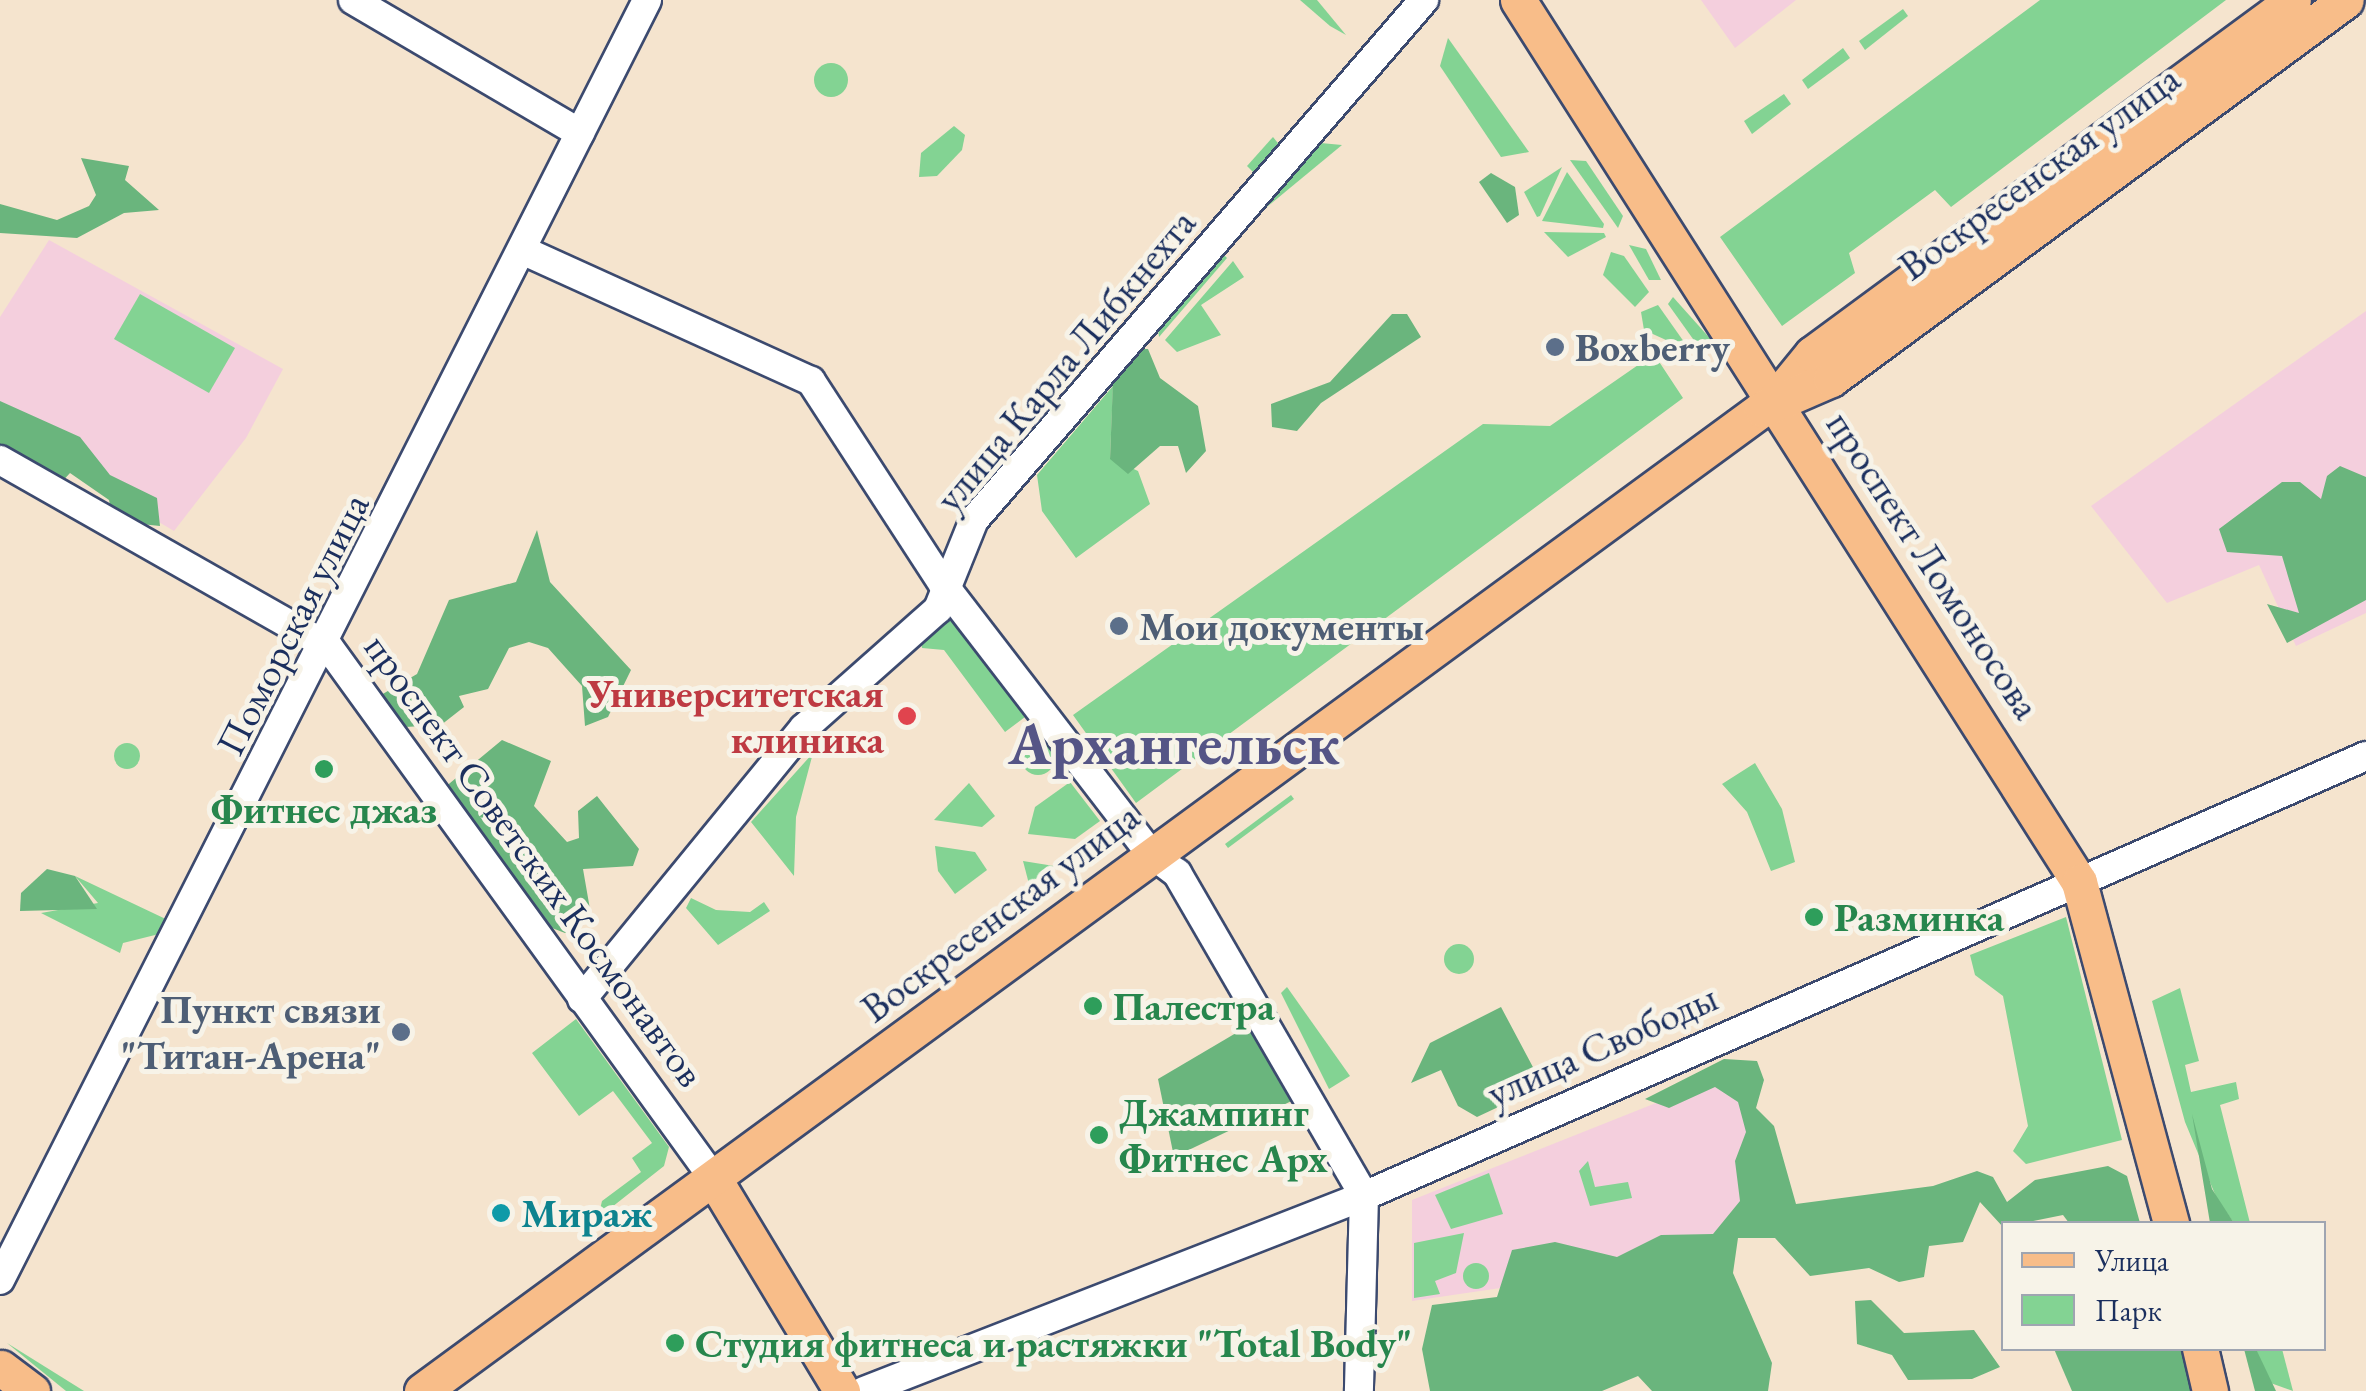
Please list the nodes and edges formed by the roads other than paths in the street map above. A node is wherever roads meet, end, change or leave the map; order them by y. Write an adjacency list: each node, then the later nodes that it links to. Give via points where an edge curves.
1 (353, 0): 7 (street)
2 (646, 0): 7 (street, Поморская улица)
3 (1424, 0): 11 (street, улица Карла Либкнехта, via 974,520)
4 (1518, 0): 9 (main road, проспект Ломоносова)
5 (2293, 0): 9 (main road, Воскресенская улица, via 1812,354)
6 (2346, 0): 9 (main road, Воскресенская улица, via 1831,379)
7 (580, 133): 8 (street, Поморская улица)
8 (522, 250): 11 (street, via 810,381); 12 (street, Поморская улица)
9 (1776, 399): 14 (main road, Воскресенская улица); 15 (main road, проспект Ломоносова)
10 (0, 460): 12 (street, проспект Советских Космонавтов)
11 (944, 584): 14 (street); 16 (street, улица Карла Либкнехта, via 938,609 804,728)
12 (328, 646): 16 (street, проспект Советских Космонавтов); 20 (street, Поморская улица)
13 (2366, 756): 15 (street, улица Свободы)
14 (1150, 853): 17 (main road, Воскресенская улица); 18 (street, via 1188,888)
15 (2079, 882): 18 (street, улица Свободы); 19 (main road, проспект Ломоносова)
16 (582, 999): 17 (street, проспект Советских Космонавтов)
17 (714, 1179): 25 (main road, Воскресенская улица); 26 (main road, проспект Советских Космонавтов)
18 (1364, 1196): 27 (street, улица Свободы); 28 (street)
19 (2170, 1221)
20 (0, 1280)
21 (2201, 1351): 29 (main road)
22 (0, 1367): 23 (main road); 24 (main road)
23 (22, 1391)
24 (32, 1391)
25 (422, 1391)
26 (842, 1391)
27 (864, 1391)
28 (1359, 1391)
29 (2210, 1391)

